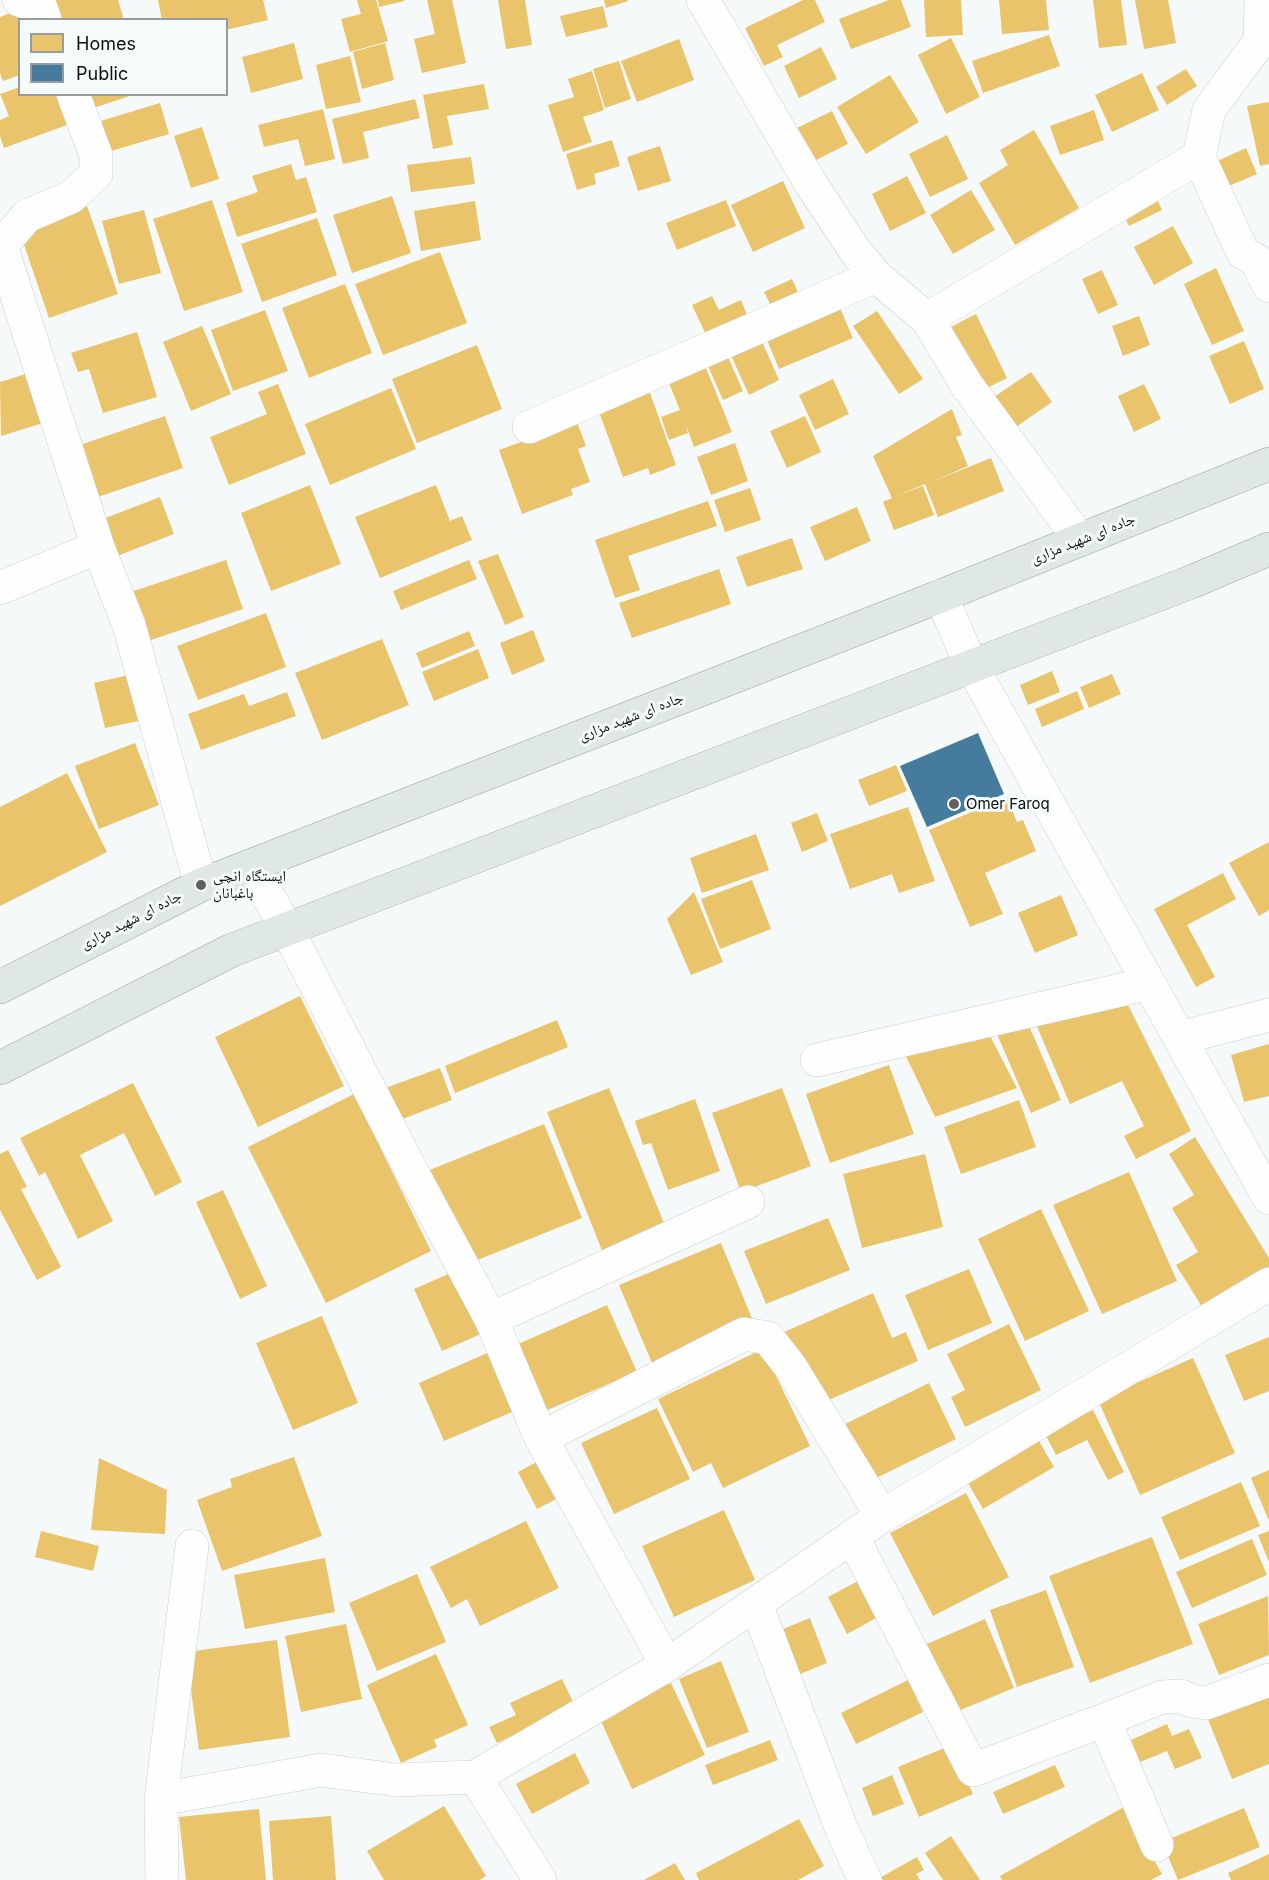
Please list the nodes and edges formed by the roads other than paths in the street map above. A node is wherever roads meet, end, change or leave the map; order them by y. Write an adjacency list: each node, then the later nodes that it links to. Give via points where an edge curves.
1 (19, 0): 4 (street, via 41,8)
2 (703, 0): 7 (street, via 811,184)
3 (1261, 0): 6 (street, via 1260,40 1209,110)
4 (44, 18)
5 (74, 96): 13 (street, via 96,155 96,174 71,197 27,216 1,246)
6 (1199, 157): 8 (street, via 1243,253 1256,260); 9 (street)
7 (876, 276): 9 (street); 10 (street)
8 (1269, 286)
9 (927, 319): 12 (street, via 966,384)
10 (529, 427)
11 (1269, 464): 12 (main road, جاده ای شهید مزاری)
12 (1080, 540): 16 (main road, جاده ای شهید مزاری)
13 (98, 547): 15 (street); 19 (street, via 129,625)
14 (1269, 549): 17 (main road)
15 (0, 588)
16 (941, 596): 17 (street); 18 (main road, جاده ای شهید مزاری)
17 (971, 666): 20 (main road); 21 (street)
18 (251, 866): 19 (main road, جاده ای شهید مزاری); 20 (street)
19 (201, 885): 22 (main road, جاده ای شهید مزاری)
20 (287, 929): 26 (main road, via 230,951); 30 (street)
21 (1148, 984): 24 (street); 25 (street)
22 (0, 987)
23 (1269, 1015): 24 (street)
24 (1180, 1038): 27 (street)
25 (817, 1060)
26 (0, 1068)
27 (1269, 1198)
28 (748, 1202): 30 (street)
29 (1269, 1284): 32 (street)
30 (491, 1318): 31 (street)
31 (541, 1437): 32 (street, via 744,1334 768,1338 790,1366); 36 (street)
32 (882, 1516): 33 (street)
33 (853, 1538): 35 (street); 38 (street, via 973,1770)
34 (192, 1546): 40 (street)
35 (756, 1604): 36 (street); 44 (street, via 842,1830)
36 (667, 1665): 39 (street)
37 (1269, 1680): 38 (street, via 1206,1703 1181,1696 1162,1697)
38 (1104, 1720): 41 (street)
39 (475, 1777): 40 (street, via 396,1780 321,1770); 43 (street)
40 (161, 1799): 42 (street)
41 (1157, 1845)
42 (162, 1880)
43 (540, 1880)
44 (865, 1880)

